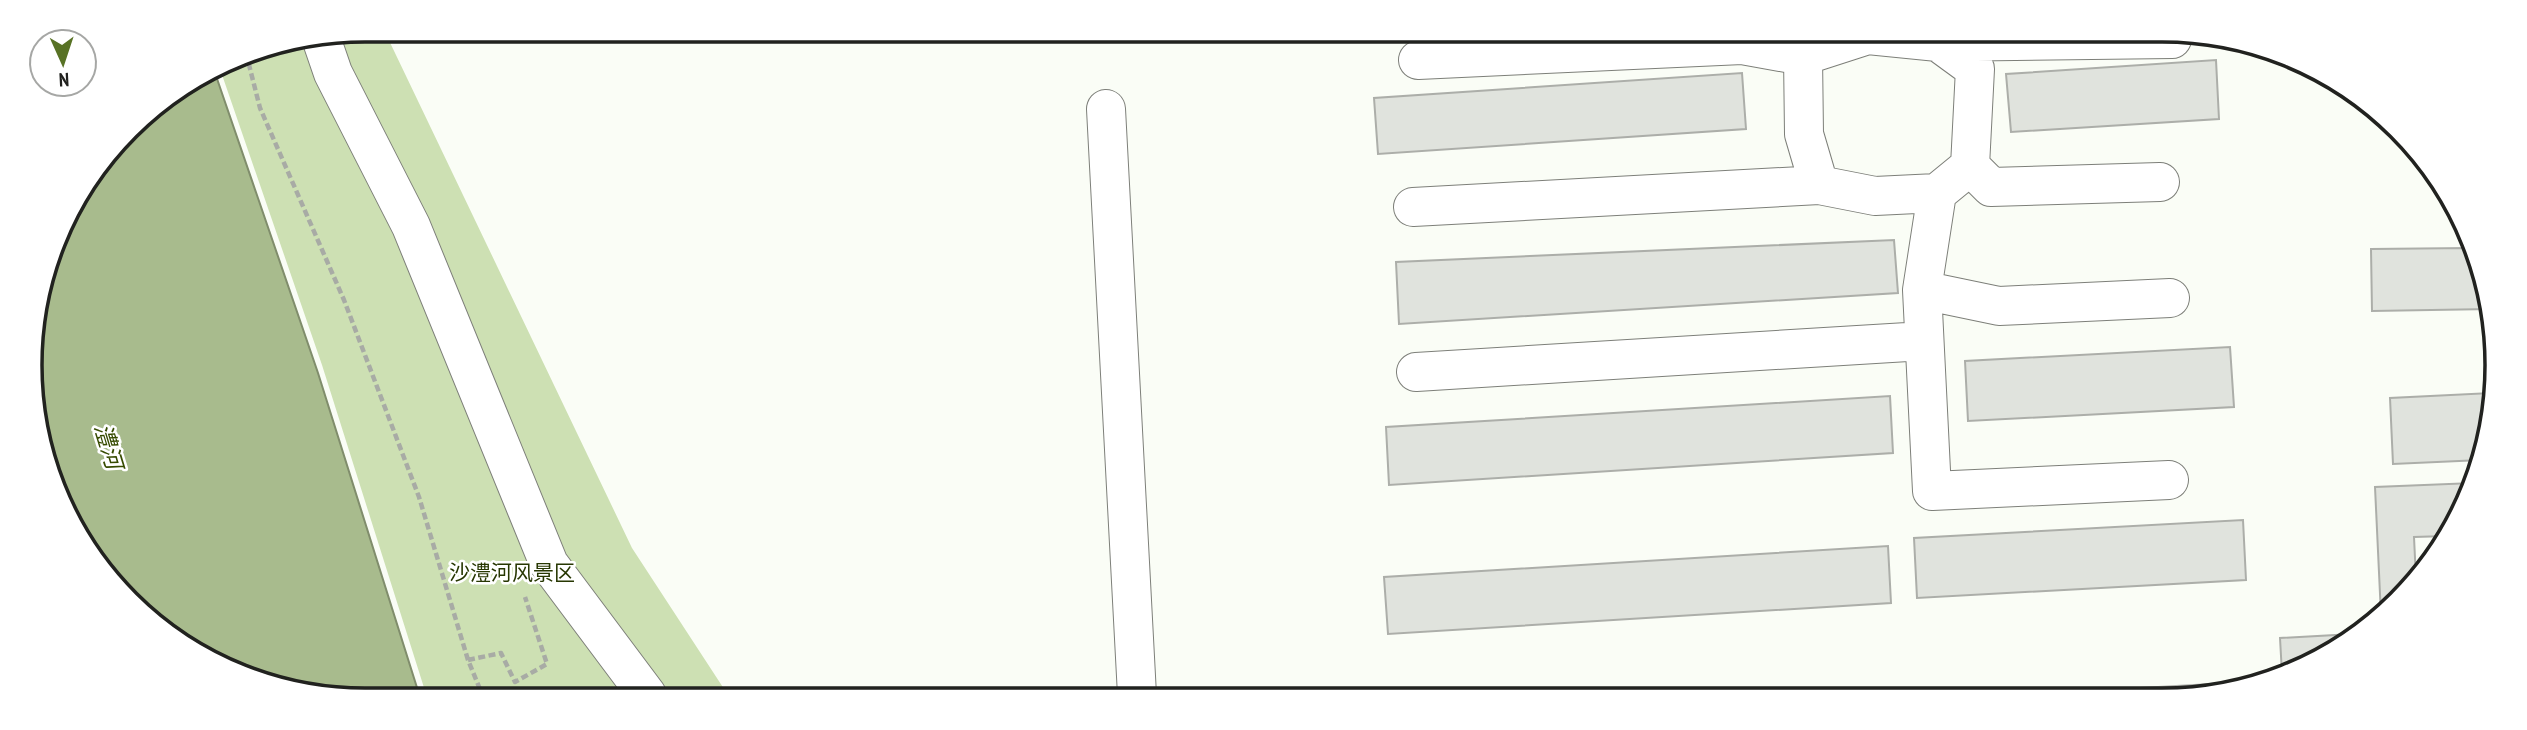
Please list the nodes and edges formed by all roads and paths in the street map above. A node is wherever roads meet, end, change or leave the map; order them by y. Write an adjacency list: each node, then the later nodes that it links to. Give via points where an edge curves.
1 (1846, 42): 4 (street)
2 (1938, 42): 8 (street, via 1975,69)
3 (323, 45): 18 (street, via 333,73 411,226)
4 (1803, 56): 5 (street, via 1742,45); 10 (street, via 1804,134)
5 (1418, 60)
6 (249, 64): 19 (path, via 260,108 344,300 419,497)
7 (1105, 109): 22 (street)
8 (1970, 166): 9 (street, via 1991,187); 11 (street)
9 (2160, 182)
10 (1819, 185): 11 (street, via 1875,196); 12 (street)
11 (1937, 193): 13 (street)
12 (1413, 207)
13 (1922, 290): 14 (street, via 1999,306); 15 (street)
14 (2170, 298)
15 (1924, 341): 16 (street); 17 (street, via 1932,491)
16 (1416, 372)
17 (2168, 480)
18 (549, 564): 19 (path, via 519,578 547,664 515,682 501,653); 21 (street)
19 (468, 660): 20 (path)
20 (480, 688)
21 (642, 688)
22 (1137, 688)

